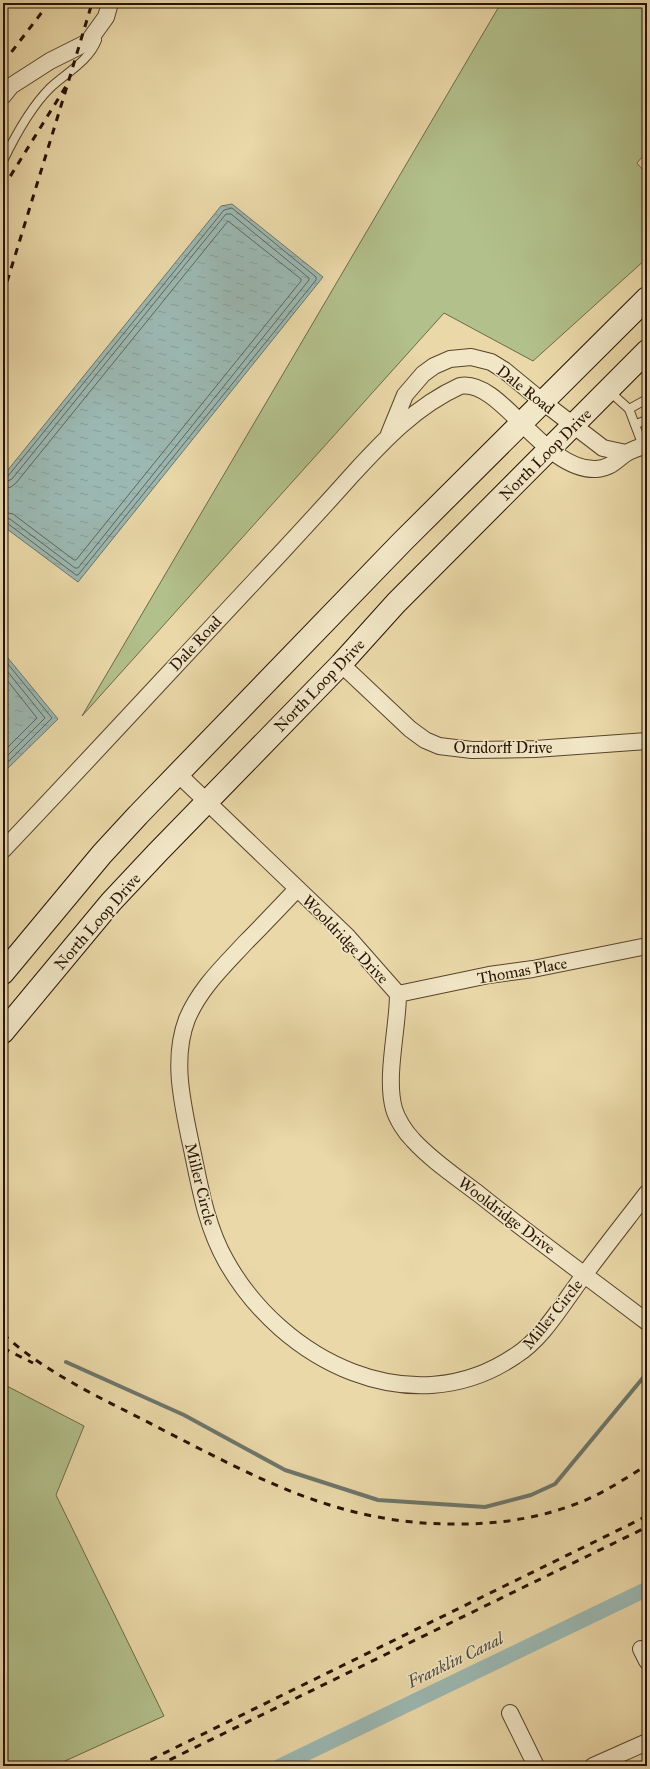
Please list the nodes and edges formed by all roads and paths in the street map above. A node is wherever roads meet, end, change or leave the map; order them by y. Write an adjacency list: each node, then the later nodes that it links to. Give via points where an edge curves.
1 (108, 10): 2 (street, via 88,42 50,61 12,86); 3 (lane, via 96,44 77,67 50,89 25,122)
2 (3, 96)
3 (3, 161)
4 (647, 298): 8 (main road)
5 (646, 353): 6 (main road, North Loop Drive)
6 (608, 391): 9 (lane); 13 (main road, North Loop Drive)
7 (647, 399): 9 (lane)
8 (543, 402): 11 (main road); 13 (street, Dale Road); 14 (street, Dale Road, via 491,362 471,357 450,359 434,366 413,383 398,409)
9 (629, 409): 12 (lane)
10 (647, 420): 12 (lane)
11 (520, 424): 14 (street, Dale Road, via 490,395 479,387 467,385 452,390 423,407); 16 (street, Dale Road); 20 (main road)
12 (636, 424): 15 (lane)
13 (574, 425): 16 (main road, North Loop Drive); 17 (street, Dale Road, via 603,448)
14 (387, 437): 22 (street, Dale Road)
15 (645, 445): 17 (street, Dale Road)
16 (549, 450): 17 (street, Dale Road, via 582,468 596,469 611,466); 18 (main road, North Loop Drive, via 396,603)
17 (626, 453)
18 (341, 664): 19 (street, Orndorff Drive, via 406,725 425,740 439,746 472,750 535,750); 21 (main road, North Loop Drive)
19 (647, 741)
20 (178, 774): 21 (street, Wooldridge Drive); 25 (main road, via 102,854)
21 (206, 801): 23 (street, Wooldridge Drive); 27 (main road, North Loop Drive, via 111,902)
22 (3, 850)
23 (297, 889): 26 (street, Wooldridge Drive, via 348,936); 29 (street, Miller Circle, via 210,981 187,1020 179,1068 182,1099 208,1222 226,1261 255,1302 275,1323 311,1351 346,1370 390,1383 415,1386 446,1385 478,1376 519,1353 543,1330)
24 (647, 946): 26 (street, Thomas Place)
25 (3, 973)
26 (398, 994): 29 (street, Wooldridge Drive, via 391,1087 394,1110 403,1126 412,1139 433,1158)
27 (3, 1030)
28 (647, 1193): 29 (street, Miller Circle)
29 (585, 1274): 30 (street, Wooldridge Drive)
30 (647, 1322)
31 (510, 1714): 33 (street)
32 (647, 1742): 34 (street)
33 (536, 1766)
34 (593, 1766)

